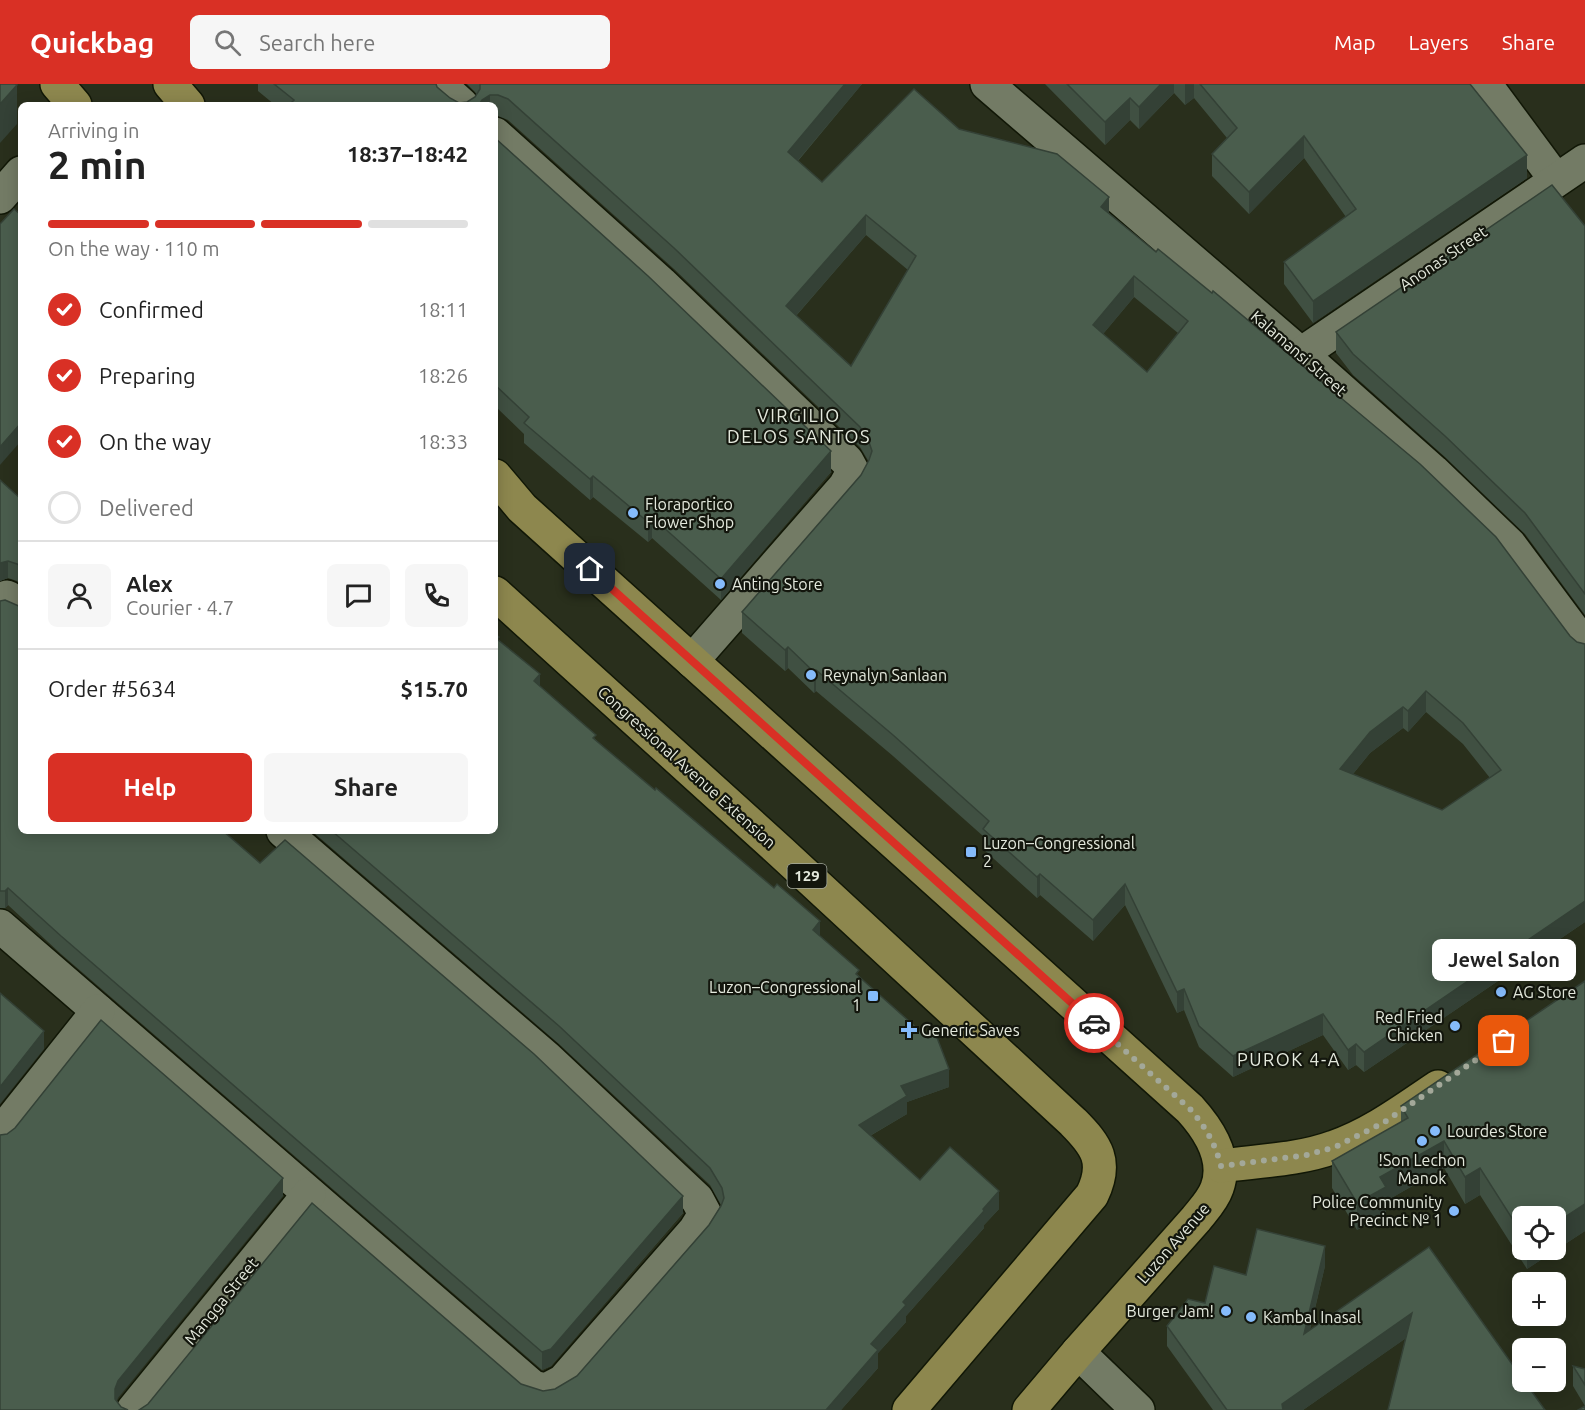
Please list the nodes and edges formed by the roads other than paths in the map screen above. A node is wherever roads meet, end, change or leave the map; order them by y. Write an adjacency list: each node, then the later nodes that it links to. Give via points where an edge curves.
1 (57, 84): 5 (main road)
2 (170, 84): 6 (main road)
3 (987, 84): 12 (street, Kalamansi Street)
4 (1485, 84): 10 (street)
5 (72, 102)
6 (185, 102)
7 (498, 137): 18 (street, via 662,284 847,461 853,472)
8 (1585, 161): 10 (street, Anonas Street)
9 (18, 175): 11 (street)
10 (1556, 180): 12 (street, Anonas Street)
11 (0, 196)
12 (1301, 354): 17 (street, Kalamansi Street, via 1510,545)
13 (498, 480): 18 (main road, via 522,508)
14 (498, 596): 28 (main road, Congressional Avenue Extension / 129, via 782,852 1073,1122 1094,1146 1101,1171 1092,1195)
15 (0, 600): 16 (street, via 6,597)
16 (18, 604)
17 (1585, 646)
18 (692, 661): 24 (main road, via 1190,1109 1212,1139)
19 (286, 834): 25 (street, via 547,1058 697,1199 705,1214 563,1381 546,1390 533,1387)
20 (0, 926): 21 (street)
21 (99, 1011): 23 (street); 25 (street)
22 (1466, 1067): 24 (main road, via 1383,1123 1335,1147 1307,1155)
23 (0, 1134)
24 (1221, 1166): 26 (main road, Luzon Avenue, via 1217,1189 1196,1219)
25 (309, 1194): 27 (street, Mangga Street)
26 (1078, 1352): 29 (main road, Luzon Avenue); 30 (street)
27 (133, 1410)
28 (909, 1410)
29 (1029, 1410)
30 (1137, 1410)

